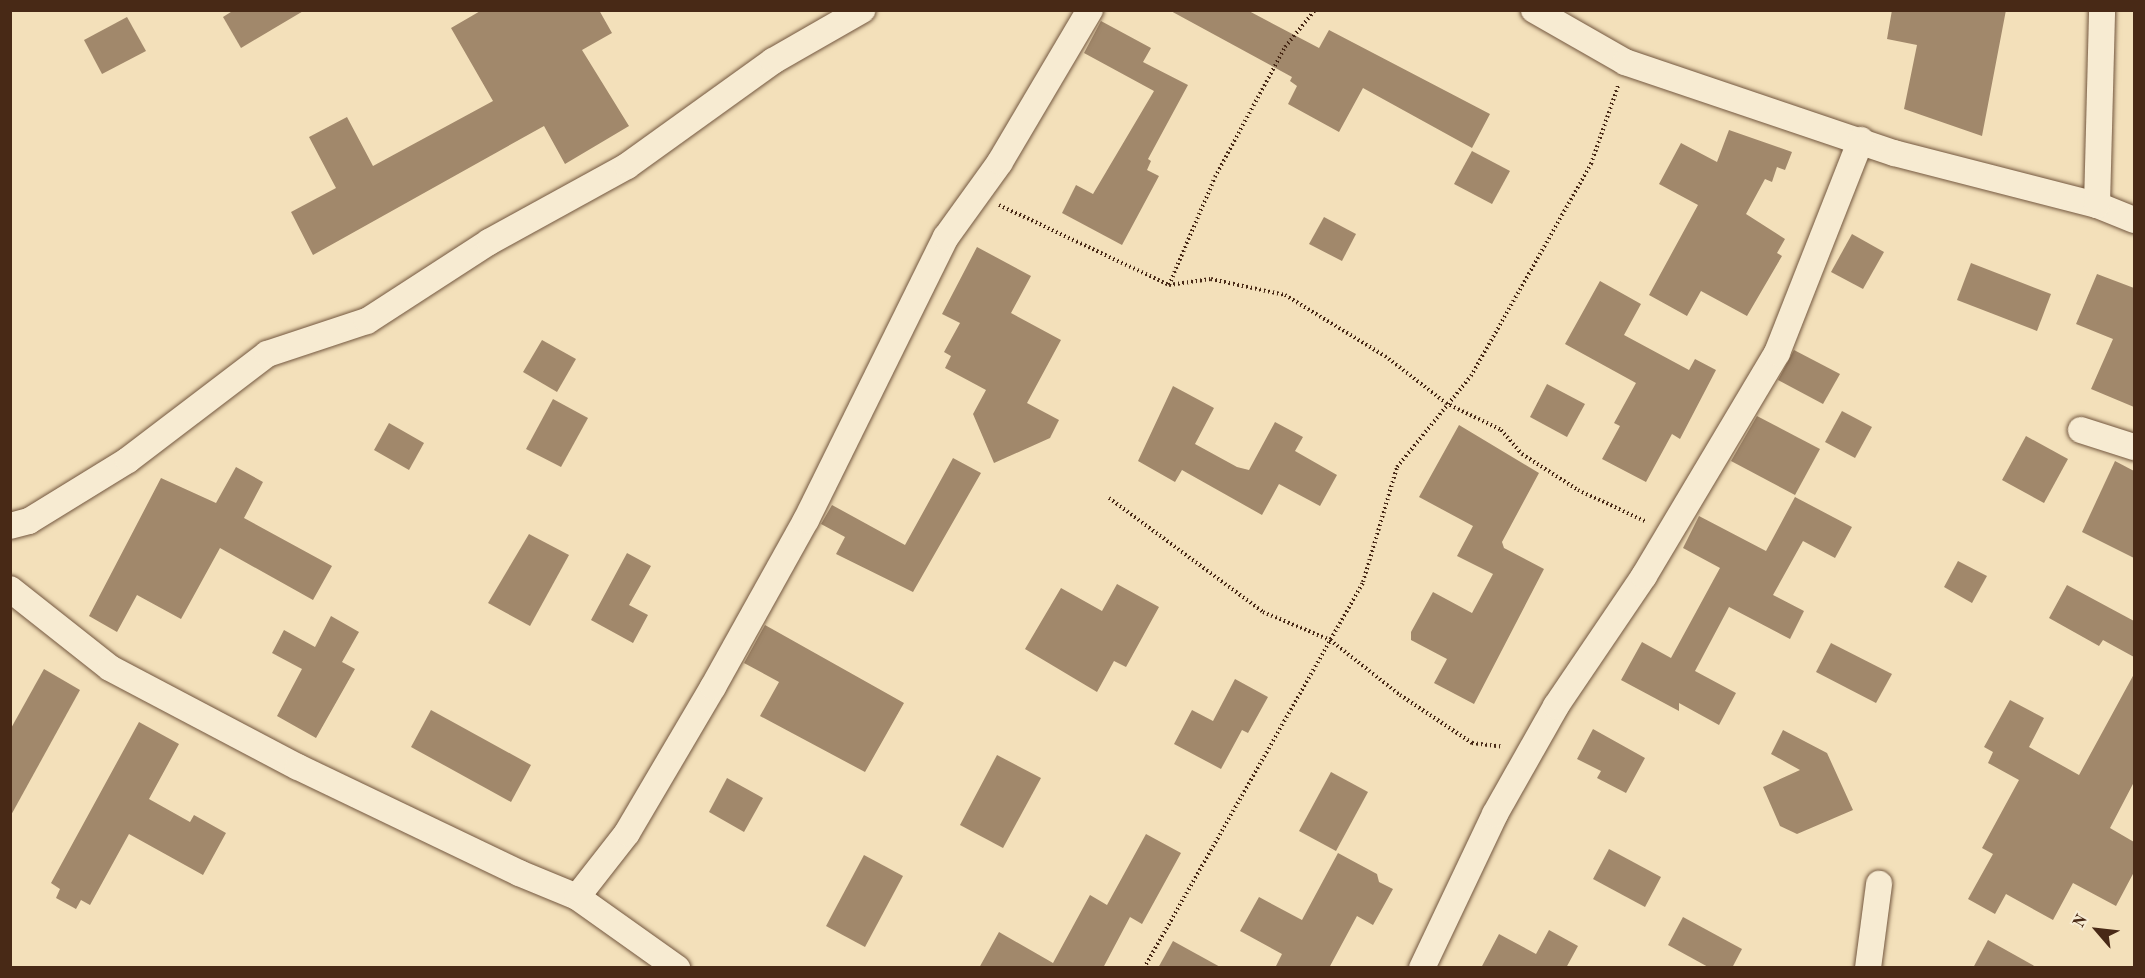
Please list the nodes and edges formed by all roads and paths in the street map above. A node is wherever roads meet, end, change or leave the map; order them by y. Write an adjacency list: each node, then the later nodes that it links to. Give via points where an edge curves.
1 (862, 10): 6 (street)
2 (1090, 10): 9 (street)
3 (1315, 10): 12 (path, via 1285,47 1215,177)
4 (1534, 10): 7 (street)
5 (2102, 10): 10 (street)
6 (835, 17): 17 (street, via 627,165 489,242 367,321 267,354 128,460 29,521)
7 (1625, 62): 8 (street); 13 (path, via 1591,164 1471,376)
8 (1861, 140): 10 (street, via 1894,153); 18 (street, via 1777,353)
9 (977, 194): 12 (path); 23 (street, via 946,237 806,520 713,687 627,833)
10 (2097, 205): 11 (street)
11 (2134, 220)
12 (1168, 285): 13 (path, via 1211,279 1285,295 1385,356)
13 (1446, 403): 18 (path, via 1501,429 1522,454 1578,490); 20 (path, via 1396,467 1363,582)
14 (2081, 430): 15 (street)
15 (2134, 447)
16 (1109, 498): 20 (path, via 1263,612)
17 (10, 526)
18 (1671, 533): 21 (street)
19 (10, 589): 23 (street, via 110,668 298,767)
20 (1330, 640): 21 (path, via 1472,743); 25 (path)
21 (1531, 751): 26 (street, via 1495,814)
22 (1879, 884): 27 (street)
23 (577, 897): 24 (street)
24 (677, 968)
25 (1144, 968)
26 (1422, 968)
27 (1868, 968)

